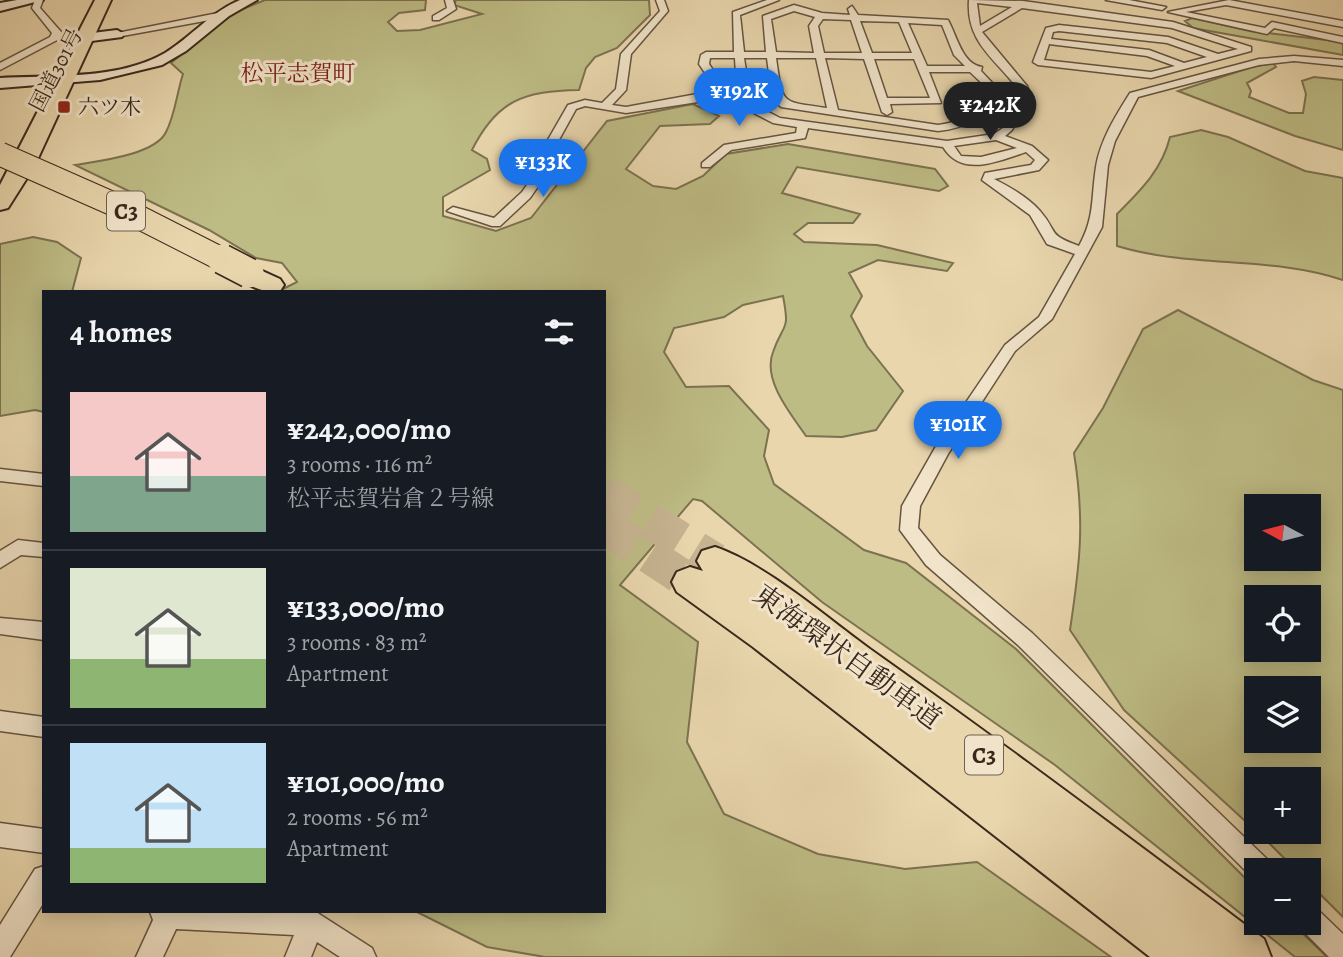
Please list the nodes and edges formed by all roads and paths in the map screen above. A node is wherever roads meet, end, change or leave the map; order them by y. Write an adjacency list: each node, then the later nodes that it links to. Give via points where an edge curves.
1 (38, 0): 15 (street); 48 (street, via 36,8 57,33 54,39)
2 (93, 0): 53 (highway, 国道301号)
3 (103, 0): 34 (highway, 国道301号)
4 (251, 0): 24 (street)
5 (449, 0): 26 (street, via 452,9)
6 (660, 0): 56 (street, via 664,11 626,54 621,90)
7 (775, 0): 39 (street, via 736,14)
8 (974, 0): 17 (street); 23 (street)
9 (1031, 0): 17 (street)
10 (1110, 0): 16 (street)
11 (1264, 0): 19 (street, via 1279,5)
12 (1225, 1): 14 (street); 19 (street)
13 (825, 5): 22 (street)
14 (1209, 5): 18 (street); 28 (street)
15 (0, 7)
16 (1162, 7)
17 (1017, 8): 31 (street); 38 (street, via 1173,25)
18 (1186, 8): 30 (street); 30 (street, via 1172,12 1267,31)
19 (1275, 10): 28 (street)
20 (944, 12): 22 (street)
21 (957, 12): 23 (street)
22 (853, 13): 25 (street); 27 (street); 42 (street)
23 (970, 13): 31 (street)
24 (218, 16): 33 (street); 53 (street, via 155,63)
25 (821, 16): 40 (street, via 794,8 766,18); 41 (street, via 813,26)
26 (436, 18)
27 (902, 20): 43 (street); 51 (street, via 944,22 959,55)
28 (1305, 24): 29 (street); 30 (street); 32 (street); 35 (street)
29 (1343, 24)
30 (1272, 25)
31 (978, 30): 49 (street)
32 (1343, 31)
33 (117, 34): 34 (street)
34 (84, 38): 53 (highway, 国道301号)
35 (1343, 40)
36 (1045, 41): 37 (street); 44 (street, via 1049,30 1059,28 1168,40); 52 (street, via 1038,62)
37 (1113, 48): 47 (street, via 1149,52); 52 (street)
38 (1248, 49): 44 (street); 45 (street)
39 (741, 54): 40 (street); 56 (street, via 706,55 704,64 718,85 712,94 626,110); 59 (street, via 746,105 777,121)
40 (772, 55): 41 (street); 57 (street, via 777,97 785,105)
41 (820, 55): 42 (street); 57 (street)
42 (869, 56): 43 (street); 55 (street)
43 (917, 56): 50 (street)
44 (1214, 56): 47 (street)
45 (1282, 59): 46 (street); 70 (street, via 1134,95 1109,141 1096,227)
46 (1343, 63)
47 (1180, 64): 52 (street, via 1151,75)
48 (0, 67)
49 (1002, 67): 51 (street); 61 (street, via 1024,87 1026,97 1007,130)
50 (923, 69): 51 (street); 55 (street, via 937,101)
51 (974, 69): 58 (street, via 994,90 969,123 938,128)
52 (1114, 72)
53 (57, 78): 54 (street); 64 (highway, 国道301号); 66 (highway, 国道301号)
54 (0, 83)
55 (885, 101): 58 (street)
56 (606, 106): 69 (street, via 585,103 572,107 549,147 539,153 544,169 526,195 496,223)
57 (833, 112): 58 (street)
58 (889, 119): 60 (street)
59 (803, 126): 60 (street); 65 (street, via 801,136 728,147)
60 (881, 134): 62 (street)
61 (997, 137): 62 (street); 63 (street)
62 (947, 144): 63 (street, via 963,161)
63 (1028, 148): 70 (street, via 1042,160 1037,166 989,176 988,180 1035,213 1052,241)
64 (8, 151): 66 (highway, 国道301号); 71 (highway, C3, bridge, via 111,203)
65 (706, 165)
66 (4, 175): 67 (highway, 国道301号); 68 (highway); 71 (highway, C3)
67 (0, 203)
68 (0, 208)
69 (453, 211)
70 (1082, 252): 82 (street, via 1045,320 1010,348 941,452 911,506 909,530 933,560 1025,639)
71 (248, 284)
72 (0, 475): 73 (street)
73 (42, 480)
74 (42, 550): 75 (street, via 18,547)
75 (0, 561)
76 (0, 626): 77 (street)
77 (42, 631)
78 (0, 721): 79 (street)
79 (42, 727)
80 (0, 835): 81 (street)
81 (42, 841)
82 (1248, 858)
83 (42, 881): 87 (street)
84 (166, 914): 85 (street); 89 (street)
85 (312, 923): 90 (street); 91 (street)
86 (1321, 931): 88 (street)
87 (0, 949)
88 (1343, 952)
89 (149, 957)
90 (298, 957)
91 (363, 957)
92 (1191, 957): 93 (highway, 東海環状自動車道 / C3, via 767,635 703,572 761,591 995,763)
93 (1246, 957)

